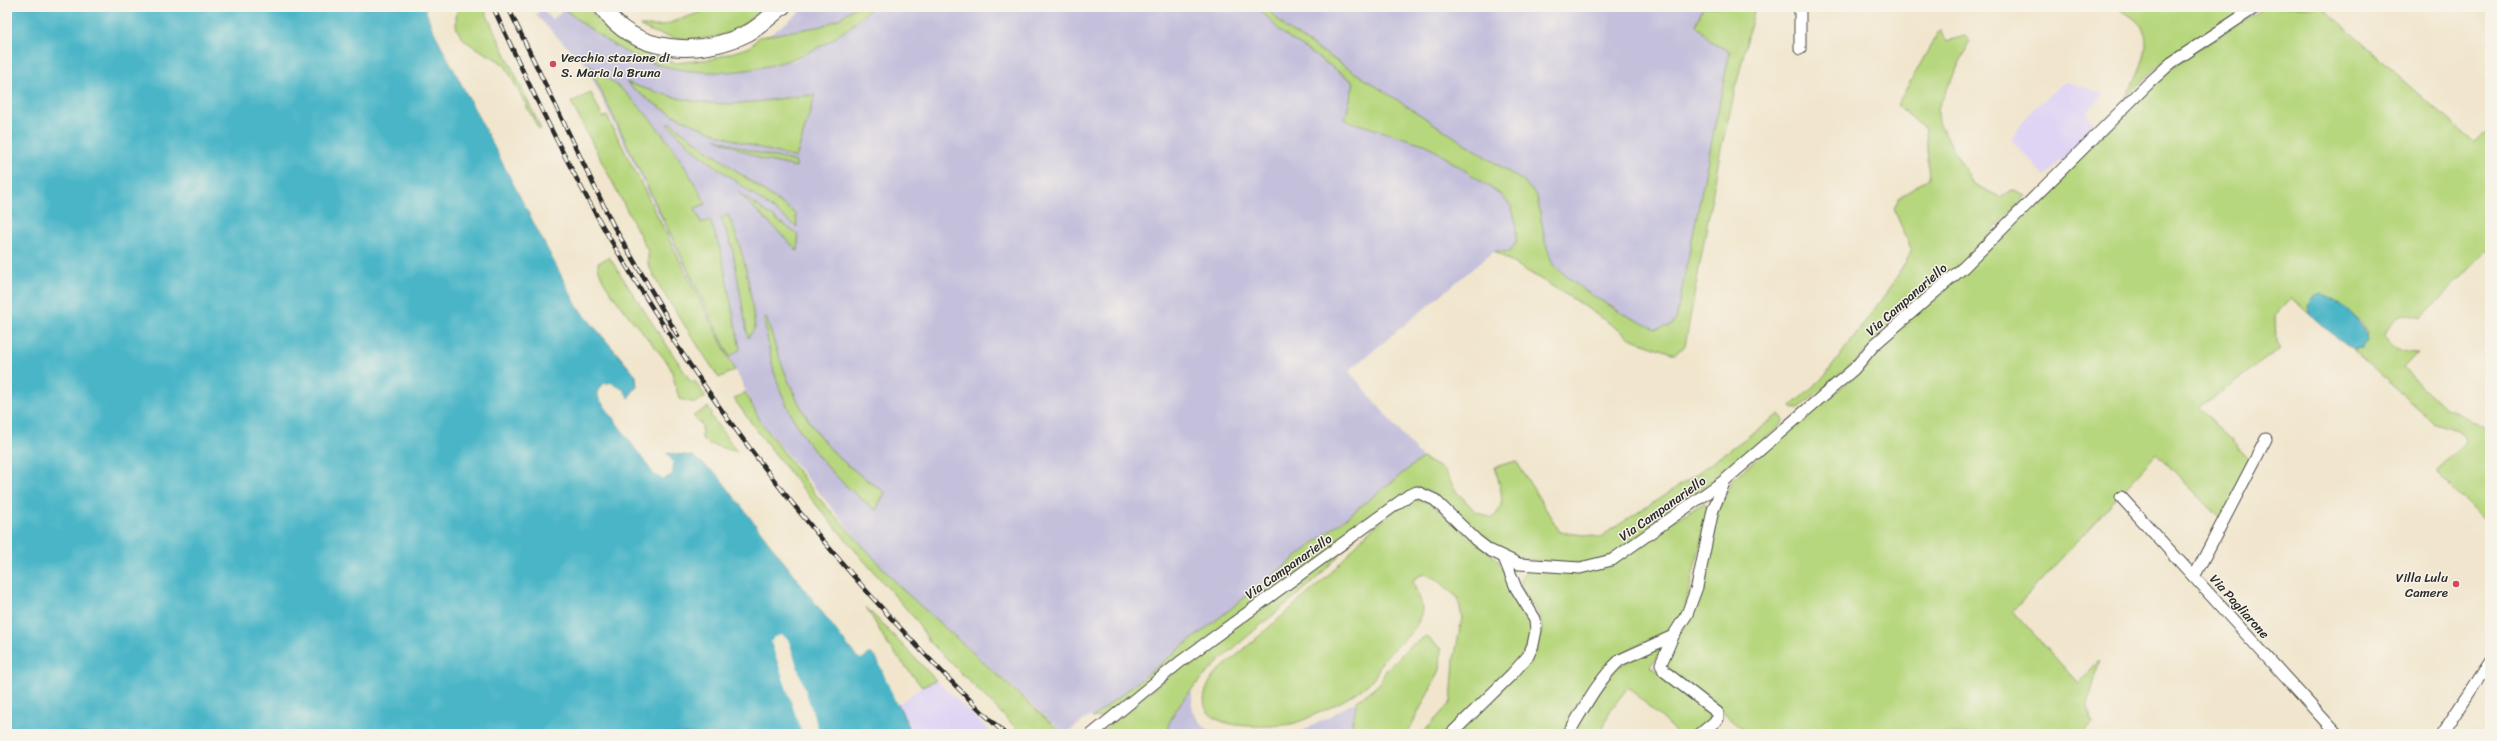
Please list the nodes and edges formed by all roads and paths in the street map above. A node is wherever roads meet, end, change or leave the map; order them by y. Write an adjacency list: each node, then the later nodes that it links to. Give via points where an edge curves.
1 (602, 7): 2 (street, via 626,30 643,40 658,46 687,49 705,48 737,38 757,27)
2 (782, 7)
3 (1800, 7): 5 (street)
4 (2256, 7): 7 (street, Via Campanariello, via 2171,63 1964,267 1886,333 1854,369)
5 (1800, 49)
6 (2266, 439): 10 (street)
7 (1726, 480): 9 (street, Via Campanariello, via 1612,560 1580,568 1535,567); 11 (street, via 1712,510 1696,587 1687,614)
8 (2121, 497): 10 (street, Via Pagliarone)
9 (1504, 558): 13 (street, Via Campanariello, via 1476,540 1435,500 1416,492 1180,662); 14 (street, via 1516,588 1535,619 1533,645 1528,656 1512,674)
10 (2194, 577): 17 (street, Via Pagliarone)
11 (1673, 636): 15 (street, via 1620,660 1592,694); 16 (street, via 1662,658 1664,671 1718,713 1718,719)
12 (2490, 661): 18 (street)
13 (1092, 734)
14 (1451, 734)
15 (1568, 734)
16 (1700, 734)
17 (2337, 734)
18 (2442, 734)

